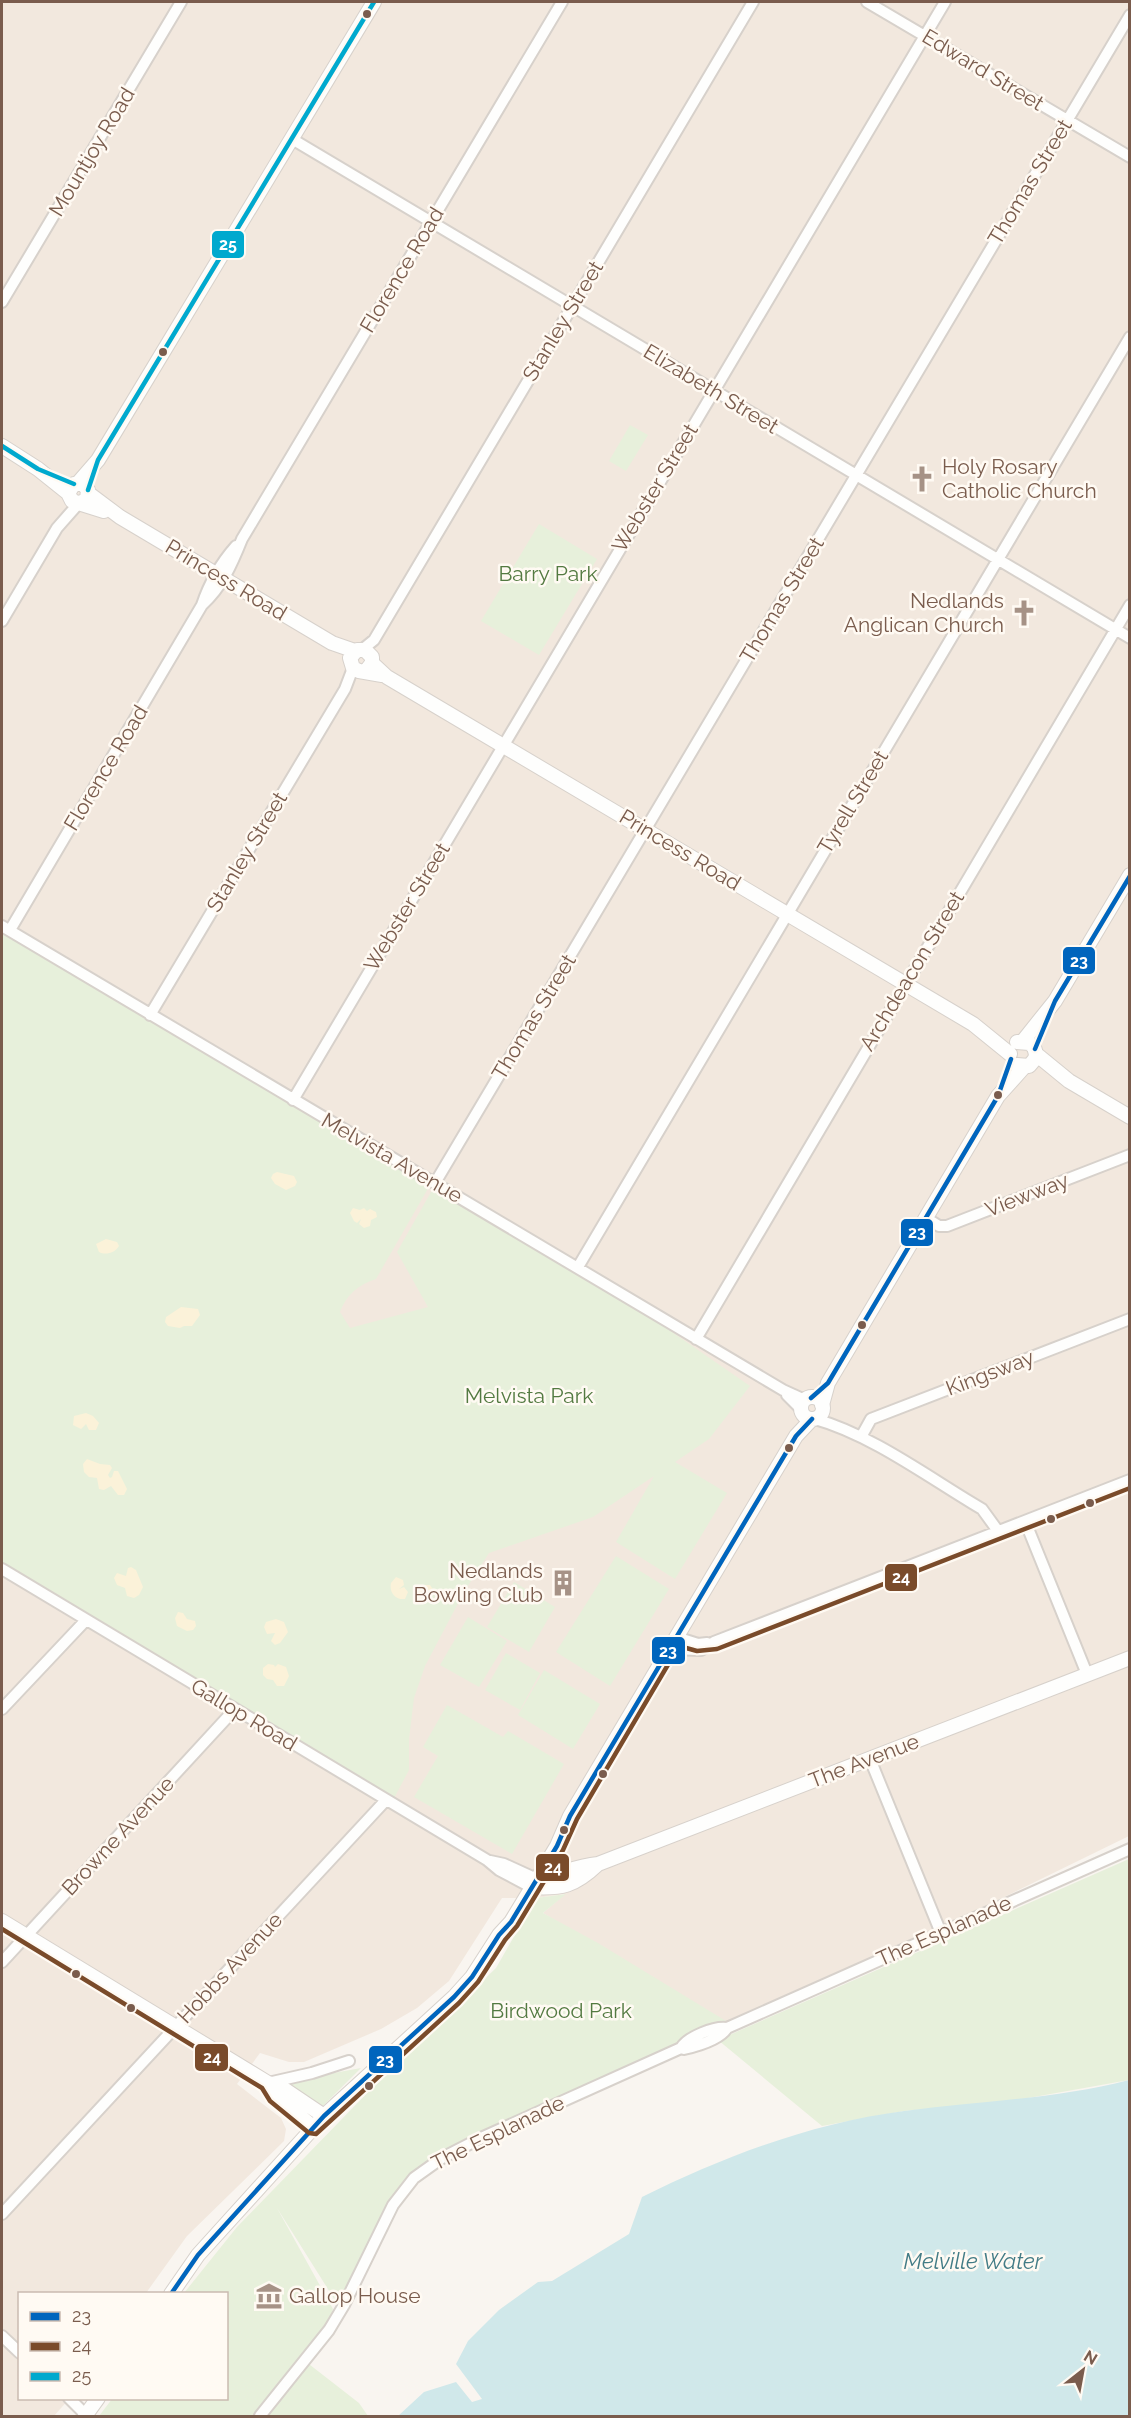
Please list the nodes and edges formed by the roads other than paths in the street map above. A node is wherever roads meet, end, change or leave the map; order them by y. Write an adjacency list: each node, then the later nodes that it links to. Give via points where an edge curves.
1 (181, 2): 13 (street, Mountjoy Road)
2 (374, 2): 10 (street)
3 (562, 2): 12 (street, Florence Road)
4 (753, 2): 14 (street, Stanley Street)
5 (867, 2): 8 (street, Edward Street)
6 (945, 2): 8 (street, Webster Street)
7 (1130, 15): 9 (street, Thomas Street)
8 (924, 36): 9 (street, Edward Street); 16 (street, Webster Street)
9 (1067, 120): 11 (street, Edward Street); 18 (street, Thomas Street)
10 (292, 139): 12 (street, Elizabeth Street); 19 (street)
11 (1130, 158)
12 (430, 222): 14 (street, Elizabeth Street); 21 (street, Florence Road)
13 (2, 302)
14 (572, 306): 16 (street, Elizabeth Street); 26 (street, Stanley Street)
15 (1130, 337): 20 (street, Tyrell Street)
16 (713, 391): 18 (street, Elizabeth Street); 27 (street, Webster Street)
17 (2, 446): 19 (street, Princess Road)
18 (856, 475): 20 (street, Elizabeth Street); 28 (street, Thomas Street)
19 (78, 493): 21 (street, Princess Road); 23 (street)
20 (997, 560): 24 (street, Elizabeth Street); 30 (street, Tyrell Street)
21 (220, 576): 26 (street, Princess Road); 31 (street, Florence Road, via 215,594 202,605)
22 (1130, 605): 24 (street, Archdeacon Street)
23 (2, 621)
24 (1115, 629): 25 (street, Elizabeth Street); 32 (street, Archdeacon Street)
25 (1130, 638)
26 (363, 659): 27 (street, Princess Road); 34 (street, Stanley Street)
27 (503, 745): 28 (street, Princess Road); 38 (street, Webster Street)
28 (646, 830): 30 (street, Princess Road); 41 (street, Thomas Street)
29 (1130, 875): 33 (street)
30 (787, 913): 32 (street, Princess Road); 43 (street, Tyrell Street)
31 (6, 928): 34 (street, Melvista Avenue)
32 (904, 983): 35 (street, Princess Road); 45 (street, Archdeacon Street)
33 (1055, 1001): 35 (street); 36 (street)
34 (150, 1015): 38 (street, Melvista Avenue)
35 (1015, 1049): 36 (street, via 1015,1064); 36 (street, via 1029,1042); 37 (street)
36 (1031, 1059): 37 (street); 39 (street)
37 (998, 1096): 42 (street)
38 (293, 1100): 41 (street, Melvista Avenue)
39 (1130, 1117)
40 (1130, 1155): 42 (street, Viewway, via 946,1226)
41 (435, 1183): 43 (street, Melvista Avenue)
42 (926, 1218): 46 (street)
43 (578, 1267): 45 (street, Melvista Avenue)
44 (1130, 1318): 47 (street, Kingsway, via 871,1419)
45 (696, 1338): 46 (street, Melvista Avenue)
46 (811, 1409): 47 (street, Melvista Avenue); 53 (street)
47 (861, 1437): 50 (street, Melvista Avenue, via 982,1509)
48 (1130, 1480): 49 (street)
49 (1025, 1521): 50 (street); 55 (street)
50 (998, 1531): 53 (street, via 701,1650)
51 (2, 1569): 52 (street, Gallop Road)
52 (86, 1620): 56 (street); 57 (street, Gallop Road)
53 (673, 1643): 61 (street, via 570,1816 549,1841)
54 (1130, 1658): 55 (street, The Avenue)
55 (1086, 1674): 58 (street, The Avenue)
56 (2, 1709)
57 (235, 1709): 59 (street, Gallop Road); 64 (street, Browne Avenue)
58 (870, 1759): 61 (street, The Avenue, via 598,1864 567,1886 554,1889); 63 (street)
59 (386, 1800): 61 (street, Gallop Road, via 499,1870); 66 (street, Hobbs Avenue)
60 (1130, 1849): 63 (street, The Esplanade)
61 (530, 1881): 69 (street, via 511,1922 472,1977)
62 (2, 1921): 64 (street)
63 (941, 1933): 78 (street, The Esplanade, via 727,2028 703,2032 681,2048 442,2158 414,2178 393,2205 329,2331)
64 (25, 1935): 65 (street, Browne Avenue); 66 (street)
65 (2, 1962)
66 (176, 2026): 68 (street); 71 (street, Hobbs Avenue)
67 (349, 2061): 68 (street)
68 (268, 2083): 69 (street, via 281,2087); 70 (street, via 275,2096)
69 (324, 2116): 70 (street)
70 (313, 2127): 72 (street, via 198,2255)
71 (2, 2214)
72 (172, 2292)
73 (2, 2336): 74 (street)
74 (18, 2351)
75 (71, 2400): 77 (street)
76 (97, 2400): 77 (street)
77 (86, 2416)
78 (260, 2416)

